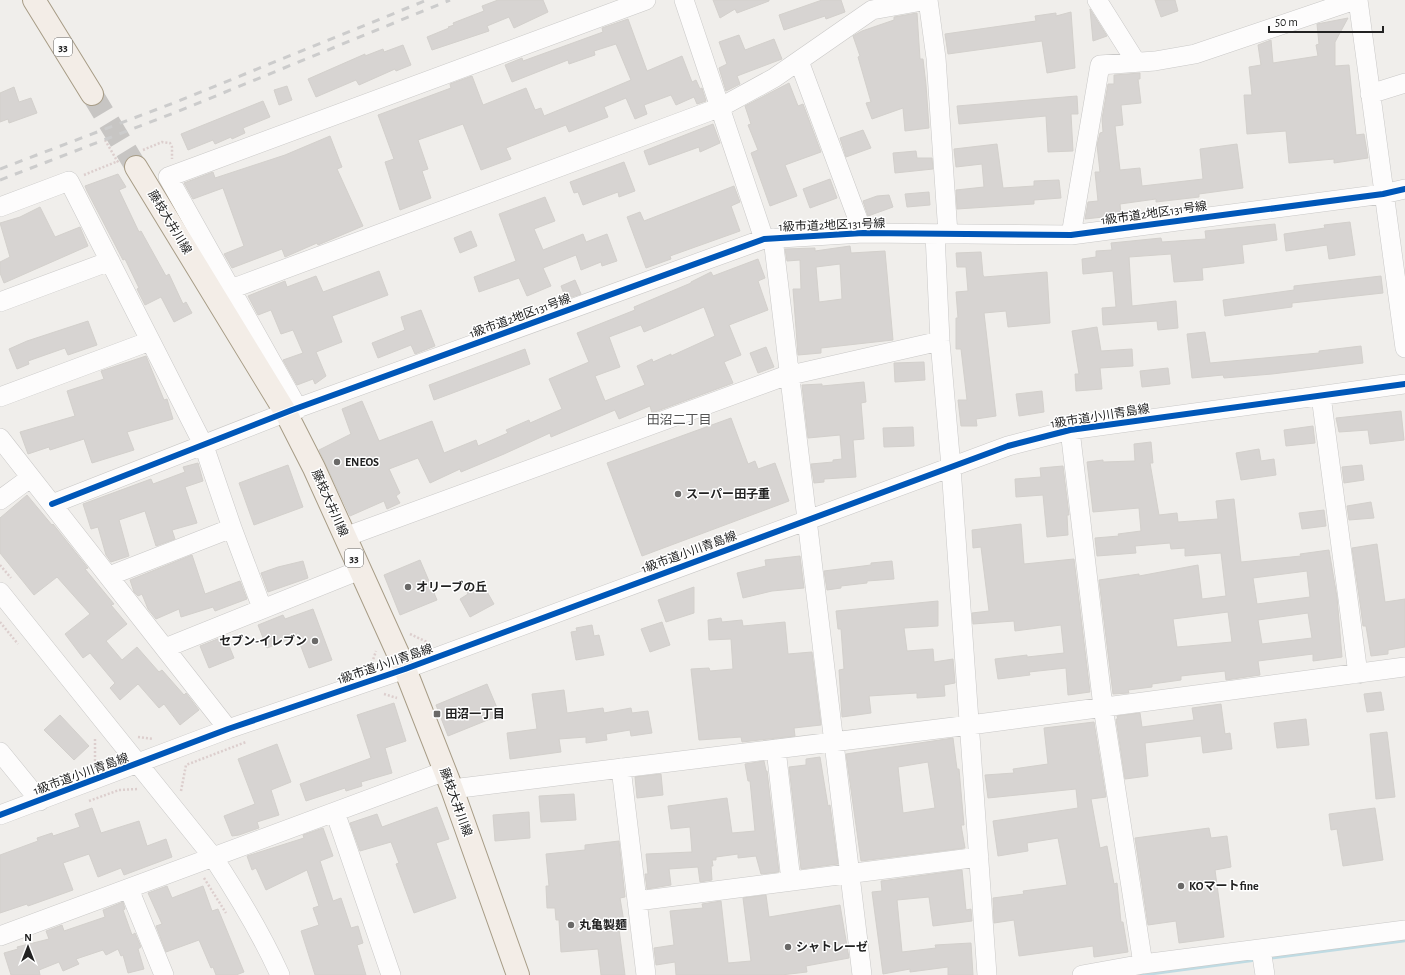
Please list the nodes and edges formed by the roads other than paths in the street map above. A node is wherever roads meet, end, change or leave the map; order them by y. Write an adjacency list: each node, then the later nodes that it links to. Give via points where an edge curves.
1 (34, 0): 10 (main road, 33)
2 (646, 0): 22 (street, via 168,177)
3 (684, 0): 12 (street)
4 (928, 0): 7 (street, via 872,10); 18 (street, via 936,58)
5 (1097, 0): 8 (street)
6 (1356, 0): 8 (street, via 1194,54); 11 (street)
7 (799, 61): 12 (street); 17 (street)
8 (1136, 62): 19 (street, via 1100,65)
9 (1405, 83): 11 (street)
10 (92, 94)
11 (1370, 94): 15 (street)
12 (721, 107): 20 (street); 22 (street)
13 (128, 166): 31 (main road, 藤枝大井川線 / 33)
14 (1405, 189): 15 (street, 1級市道2地区131号線)
15 (1383, 194): 19 (street, 1級市道2地区131号線); 26 (street)
16 (0, 207): 21 (street, via 69,182)
17 (863, 233): 18 (street, 1級市道2地区131号線); 20 (street, 1級市道2地区131号線)
18 (942, 234): 19 (street, 1級市道2地区131号線); 25 (street)
19 (1071, 235)
20 (769, 239): 27 (street); 31 (street, 1級市道2地区131号線)
21 (110, 261): 23 (street); 24 (street)
22 (231, 290): 31 (street)
23 (0, 302)
24 (150, 341): 30 (street); 34 (street)
25 (940, 341): 27 (street); 35 (street)
26 (1405, 348)
27 (790, 375): 39 (street); 41 (street)
28 (1405, 384): 29 (street, 1級市道小川青島線)
29 (1320, 396): 32 (street, 1級市道小川青島線); 49 (street)
30 (0, 397)
31 (292, 411): 34 (street, 1級市道2地区131号線); 41 (main road, 藤枝大井川線 / 33)
32 (1070, 430): 35 (street, 1級市道小川青島線, via 1008,446); 50 (street)
33 (0, 438): 36 (street)
34 (204, 446): 38 (street, 1級市道2地区131号線); 40 (street)
35 (951, 467): 39 (street, 1級市道小川青島線); 51 (street)
36 (30, 478): 37 (street); 38 (street)
37 (0, 500)
38 (52, 504): 43 (street)
39 (807, 521): 48 (street, 1級市道小川青島線); 53 (street)
40 (232, 528): 43 (street); 45 (street)
41 (345, 537): 42 (main road, 藤枝大井川線 / 33)
42 (360, 570): 45 (street); 48 (main road, 藤枝大井川線 / 33)
43 (109, 576): 46 (street)
44 (7, 588): 56 (street)
45 (262, 608): 46 (street)
46 (165, 648): 52 (street)
47 (1405, 667): 49 (street)
48 (405, 669): 52 (street, 1級市道小川青島線); 58 (main road, 藤枝大井川線 / 33)
49 (1358, 674): 50 (street)
50 (1103, 707): 51 (street); 71 (street)
51 (970, 725): 53 (street); 63 (street)
52 (228, 729): 56 (street, 1級市道小川青島線)
53 (833, 742): 54 (street); 64 (street)
54 (776, 749): 57 (street); 65 (street)
55 (0, 752): 59 (street)
56 (139, 764): 59 (street, 1級市道小川青島線); 62 (street)
57 (621, 768): 58 (street); 67 (street)
58 (449, 780): 60 (street); 75 (main road, 藤枝大井川線 / 33)
59 (40, 801): 61 (street, 1級市道小川青島線)
60 (335, 812): 62 (street); 74 (street)
61 (0, 815)
62 (213, 857): 66 (street); 73 (street, via 238,894)
63 (979, 857): 64 (street); 78 (street)
64 (849, 873): 65 (street); 77 (street)
65 (791, 881): 67 (street)
66 (129, 889): 69 (street); 72 (street)
67 (637, 900): 76 (street)
68 (1405, 930): 70 (street)
69 (0, 936)
70 (1261, 949): 71 (street); 80 (street)
71 (1143, 964): 79 (street)
72 (164, 975)
73 (280, 975)
74 (391, 975)
75 (518, 975)
76 (646, 975)
77 (862, 975)
78 (987, 975)
79 (1082, 975)
80 (1264, 975)

